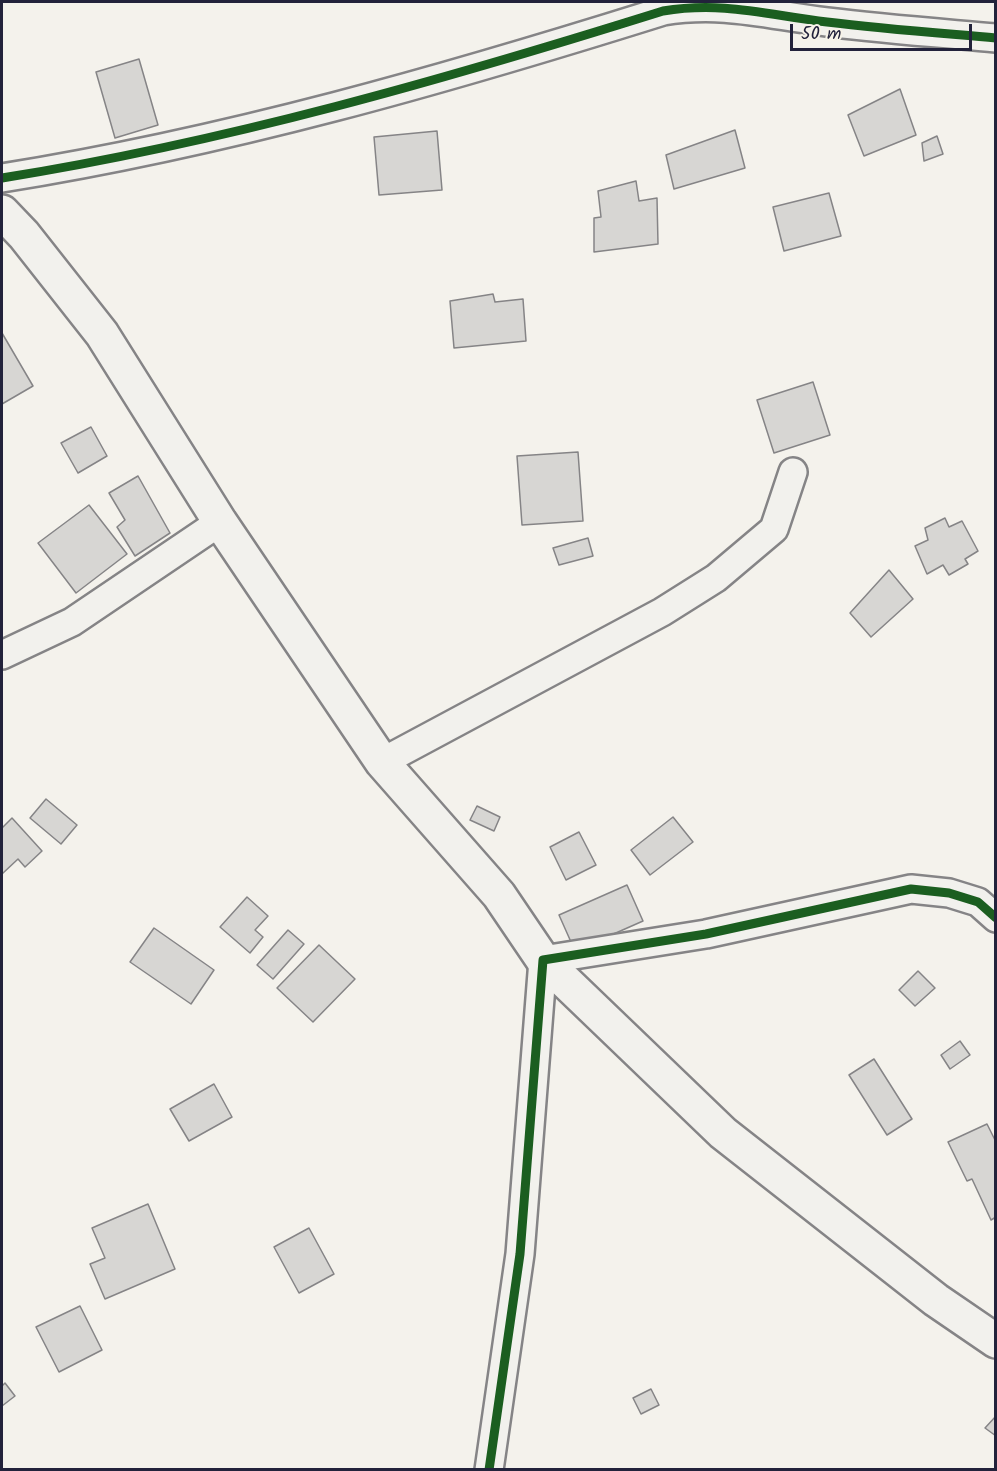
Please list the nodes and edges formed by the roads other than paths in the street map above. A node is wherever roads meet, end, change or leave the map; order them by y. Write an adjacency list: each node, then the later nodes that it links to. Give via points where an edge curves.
1 (996, 38): 2 (street, via 696,6 663,11 403,90 98,162)
2 (2, 178)
3 (2, 212): 5 (main road, via 102,334)
4 (793, 472): 7 (street, via 774,529 716,578 662,612)
5 (220, 522): 6 (street, via 72,622); 7 (main road)
6 (2, 656)
7 (382, 762): 9 (main road, via 499,896)
8 (996, 918): 9 (street, via 978,902 950,893 911,889 706,934)
9 (543, 960): 10 (main road, via 723,1134 936,1300); 11 (street, via 520,1254)
10 (996, 1341)
11 (489, 1470)

